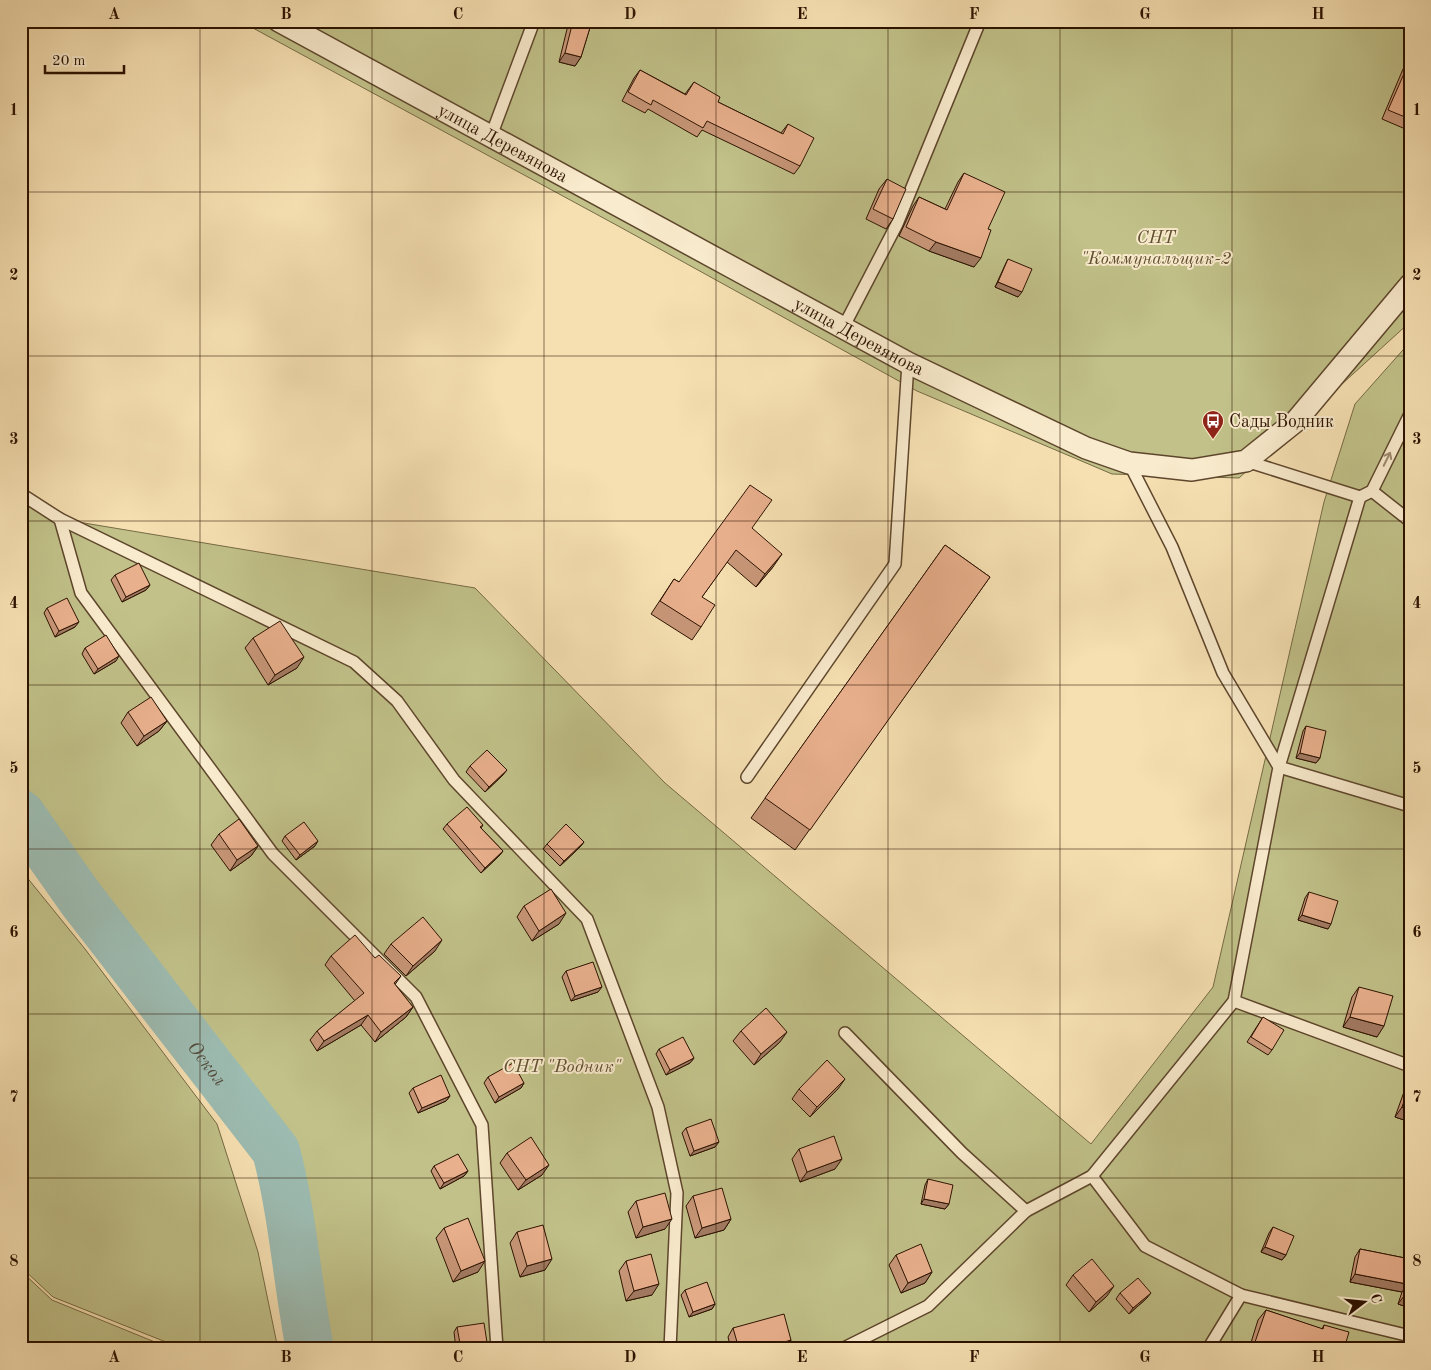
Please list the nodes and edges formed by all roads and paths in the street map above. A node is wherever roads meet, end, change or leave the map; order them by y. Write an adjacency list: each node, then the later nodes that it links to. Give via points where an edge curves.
1 (279, 21): 4 (street, улица Деревянова)
2 (534, 21): 4 (lane)
3 (980, 21): 6 (lane, via 897,224)
4 (490, 136): 6 (street, улица Деревянова)
5 (1410, 285): 9 (street, улица Деревянова, via 1296,421)
6 (843, 328): 7 (street, улица Деревянова)
7 (908, 363): 10 (street, улица Деревянова, via 1086,448); 17 (lane, via 895,564)
8 (1410, 414): 11 (lane, one-way to 8)
9 (1246, 461): 10 (street, улица Деревянова, via 1192,470); 13 (lane)
10 (1129, 463): 16 (lane, via 1172,547 1223,673)
11 (1372, 491): 13 (lane); 15 (lane)
12 (21, 494): 14 (lane)
13 (1360, 497): 16 (lane)
14 (60, 519): 26 (lane, via 81,592 268,846 416,997 482,1124); 27 (lane, via 354,662 396,701 454,780 587,919 658,1106 677,1193)
15 (1410, 521)
16 (1279, 767): 18 (lane); 19 (lane)
17 (747, 778)
18 (1410, 806)
19 (1234, 1001): 21 (lane); 22 (lane)
20 (845, 1033): 23 (lane, via 962,1153)
21 (1410, 1066)
22 (1092, 1176): 23 (lane); 24 (lane, via 1144,1246)
23 (1026, 1211): 28 (lane, via 928,1306)
24 (1241, 1295): 25 (lane); 29 (lane)
25 (1410, 1336)
26 (497, 1349)
27 (670, 1349)
28 (842, 1349)
29 (1208, 1349)

